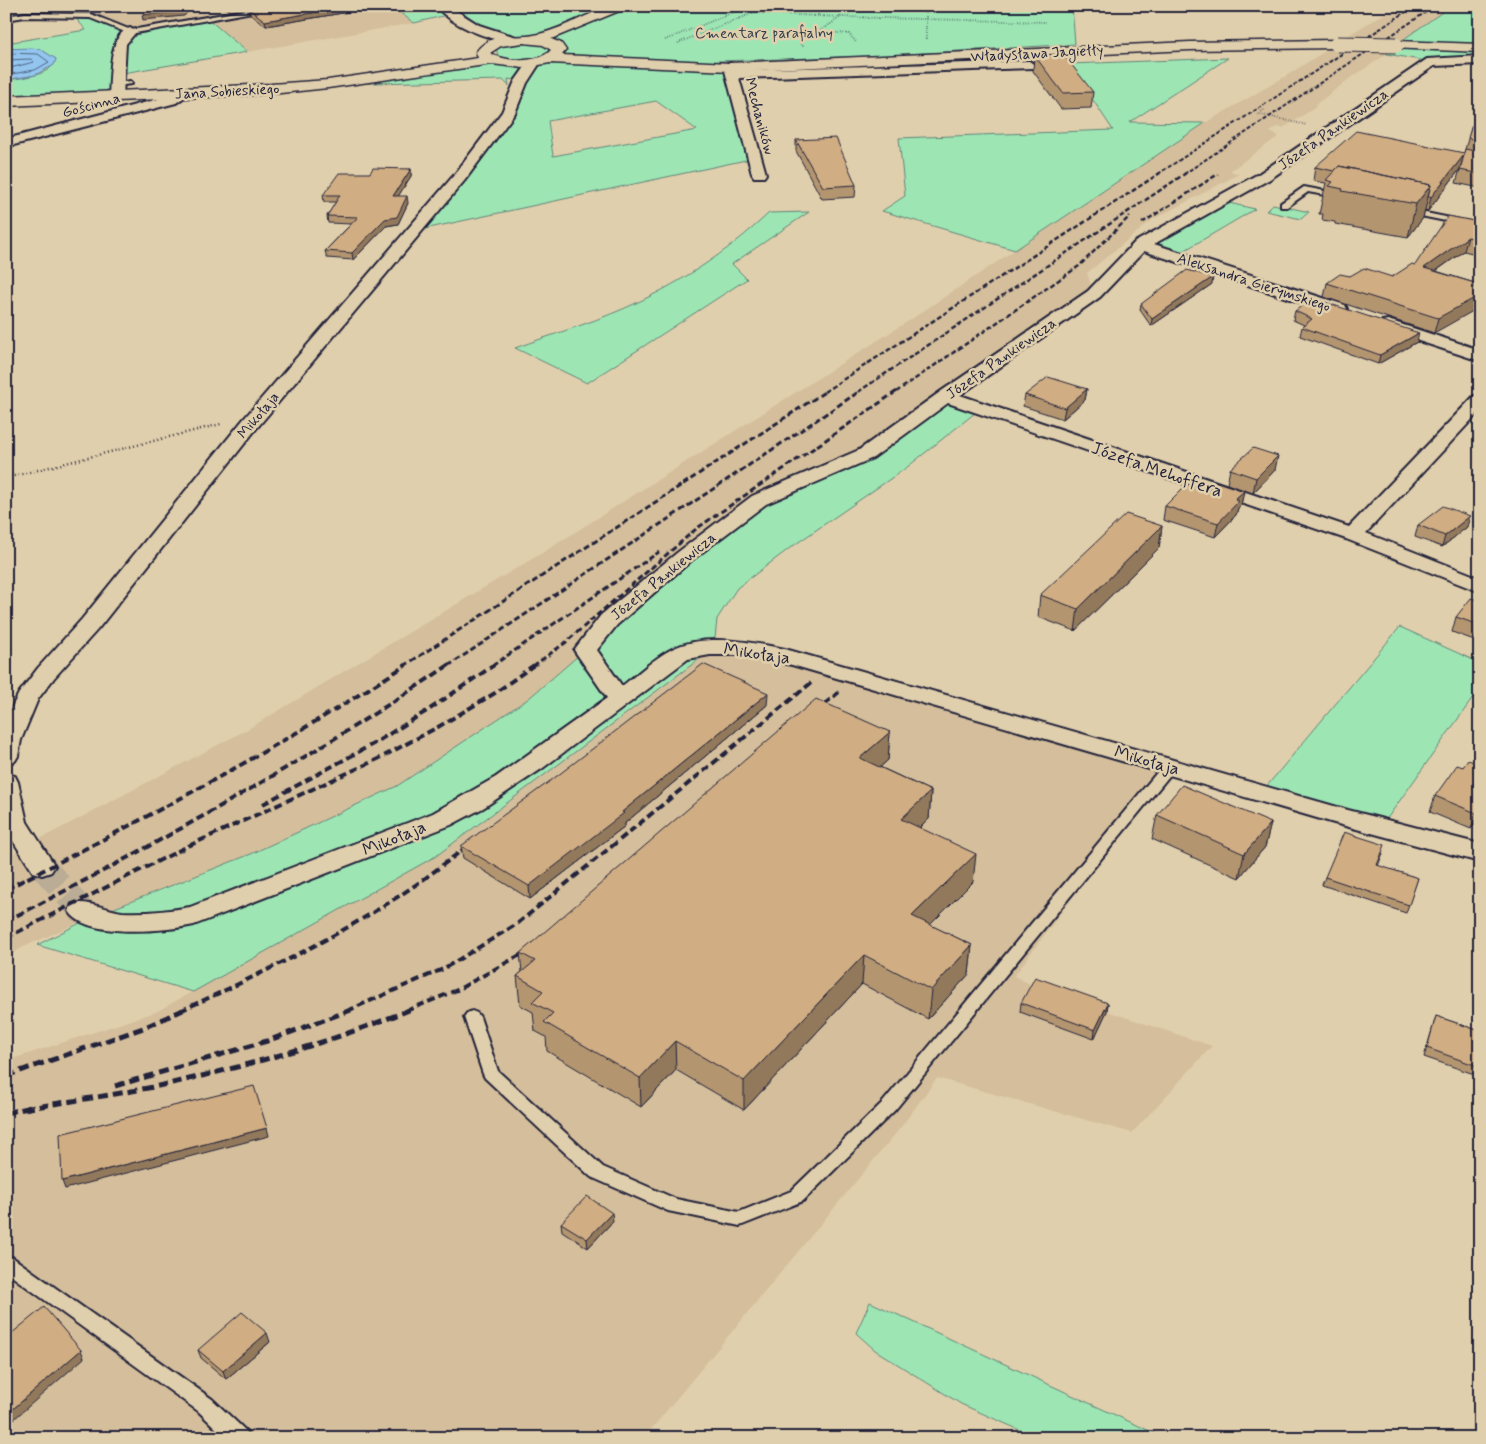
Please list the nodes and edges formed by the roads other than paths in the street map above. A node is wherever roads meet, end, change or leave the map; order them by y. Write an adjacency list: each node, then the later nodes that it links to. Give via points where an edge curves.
1 (282, 6): 6 (lane)
2 (442, 6): 7 (street)
3 (619, 6): 5 (street)
4 (6, 18): 6 (lane, via 25,15 91,16)
5 (582, 24): 9 (street); 11 (street)
6 (130, 32): 20 (street, via 120,43)
7 (482, 32): 8 (street); 12 (street)
8 (512, 40): 9 (street); 12 (street)
9 (534, 40): 11 (street)
10 (1480, 48): 17 (street, Władysława Jagiełły, bridge, via 1337,44 1180,46)
11 (553, 51): 14 (street); 17 (street, Władysława Jagiełły, via 595,59)
12 (488, 53): 15 (street); 21 (street, Jana Sobieskiego, via 446,66 328,84)
13 (1480, 60): 23 (street, Józefa Pankiewicza, via 1431,62)
14 (534, 62): 15 (street); 18 (street, Mikołaja)
15 (514, 64): 18 (street, via 516,78)
16 (1029, 65): 17 (street)
17 (731, 70): 26 (street, Mechaników)
18 (521, 81): 40 (street, Mikołaja, via 508,113 460,177 249,425 90,624 46,673 27,698 9,740)
19 (130, 83): 20 (lane)
20 (116, 90): 21 (street, Jana Sobieskiego); 22 (street, Jana Sobieskiego)
21 (183, 93): 25 (street, Gościnna, via 161,103)
22 (6, 101)
23 (1330, 131): 24 (street); 31 (street, Józefa Pankiewicza, via 1265,176)
24 (1348, 135)
25 (6, 143)
26 (759, 174)
27 (1346, 197): 28 (lane, via 1308,188)
28 (1284, 204)
29 (1403, 210): 30 (lane)
30 (1480, 226)
31 (1141, 245): 32 (street, Aleksandra Gierymskiego); 35 (street, Józefa Pankiewicza, via 1094,294)
32 (1355, 314)
33 (1374, 320): 34 (street)
34 (1480, 356)
35 (946, 396): 37 (street, Józefa Mehoffera); 39 (street, Józefa Pankiewicza, via 866,454 760,500 685,556 609,620 585,650)
36 (1480, 400): 37 (street)
37 (1353, 535): 38 (street, Józefa Mehoffera)
38 (1480, 586)
39 (619, 698): 41 (street, Mikołaja, via 680,654 714,648 754,650 884,683); 45 (street, Mikołaja, via 508,782 476,802 442,819 266,889 194,916 168,921 138,922 92,917)
40 (6, 756)
41 (1169, 767): 43 (street, Mikołaja); 46 (lane, via 889,1106 797,1196 740,1219 674,1206 597,1172 491,1074)
42 (6, 782): 44 (street, via 14,822)
43 (1480, 853)
44 (42, 866)
45 (82, 911)
46 (472, 1017)
47 (6, 1262): 48 (lane, via 205,1405)
48 (240, 1438)

